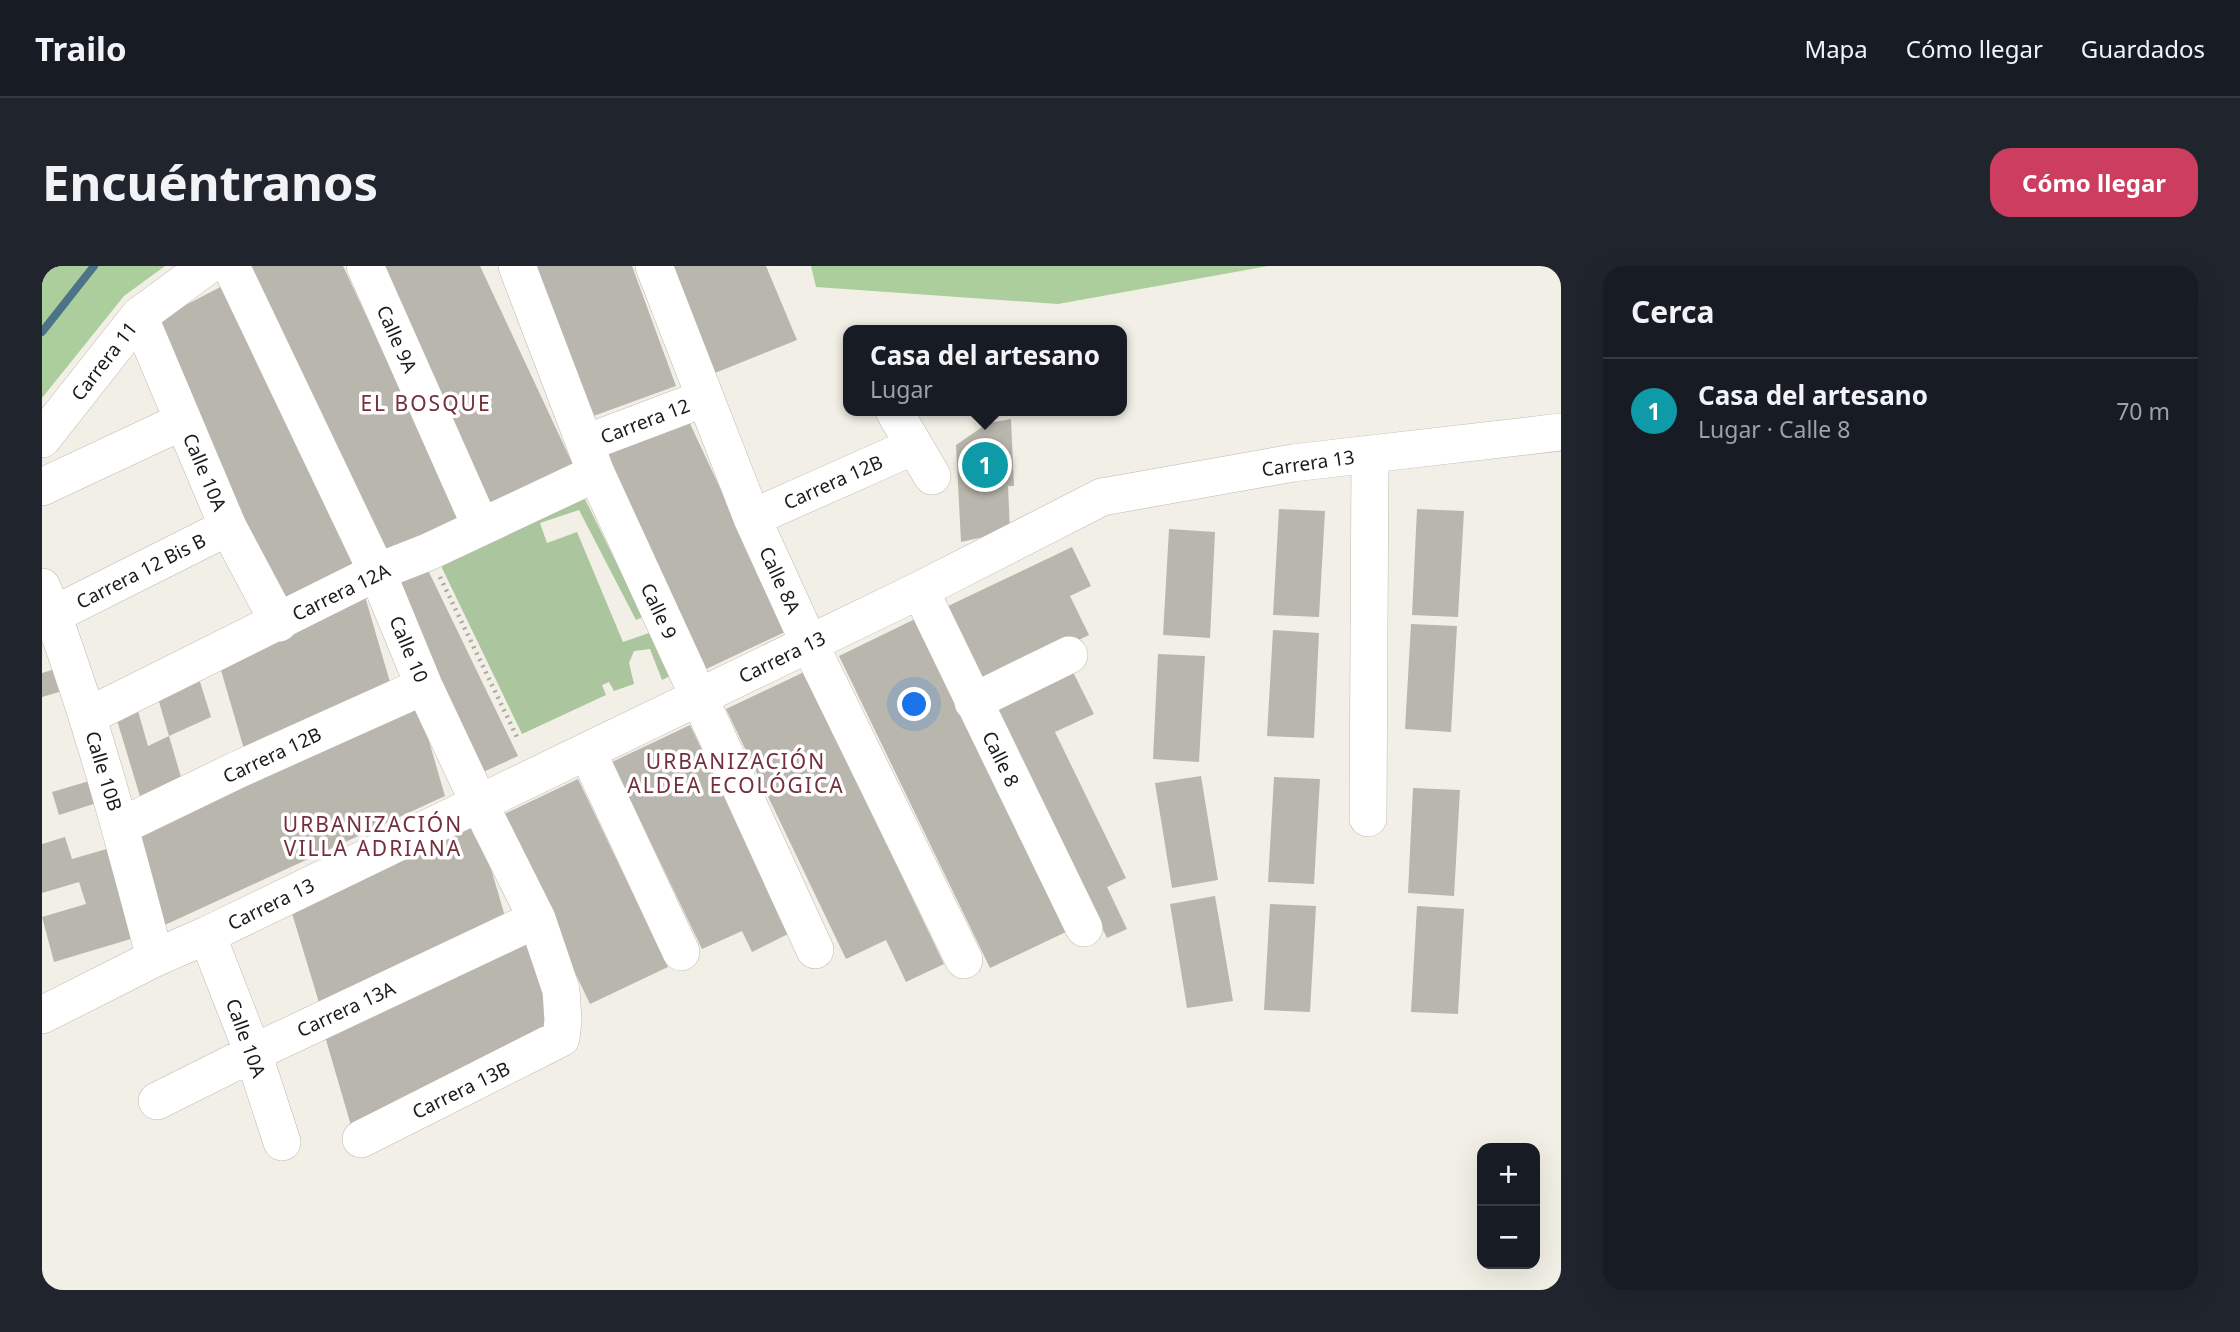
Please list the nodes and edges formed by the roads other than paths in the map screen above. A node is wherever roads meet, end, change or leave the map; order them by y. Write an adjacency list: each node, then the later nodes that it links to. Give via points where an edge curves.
1 (207, 266): 6 (street, Carrera 11)
2 (231, 266): 18 (street, Calle 10)
3 (365, 266): 17 (street, Calle 9A)
4 (517, 266): 13 (street, Calle 9)
5 (654, 266): 7 (street, Calle 8A)
6 (139, 317): 9 (street, Calle 10A); 11 (street, Carrera 11)
7 (705, 398): 13 (street, Carrera 12); 15 (street, Calle 8A)
8 (897, 416): 15 (street, Carrera 12B, via 923,461)
9 (183, 421): 14 (street); 16 (street, Calle 10A)
10 (1561, 432): 12 (street, Carrera 13)
11 (42, 439)
12 (1370, 455): 19 (street, Carrera 13, via 1293,463 1101,497); 30 (street)
13 (591, 458): 17 (street, Carrera 12A); 25 (street, Calle 9)
14 (42, 487)
15 (752, 518): 22 (street, Calle 8A)
16 (228, 527): 20 (street, Carrera 12 Bis B); 21 (street, Calle 10A)
17 (481, 527): 18 (street, Carrera 12A)
18 (377, 572): 21 (street, Carrera 12A); 24 (street, Calle 10)
19 (920, 590): 22 (street, Carrera 13); 26 (street, Calle 8)
20 (48, 601): 27 (street, Calle 10B)
21 (279, 622): 27 (street, Carrera 12A)
22 (809, 643): 25 (street, Carrera 13); 38 (street, Calle 8A)
23 (1069, 655): 26 (street)
24 (424, 686): 29 (street, Calle 10); 31 (street, Carrera 12B)
25 (699, 696): 28 (street, Carrera 13); 35 (street, Calle 9)
26 (973, 702): 33 (street, Calle 8)
27 (88, 716): 31 (street, Calle 10B)
28 (587, 751): 29 (street, Carrera 13); 36 (street)
29 (479, 803): 32 (street, Calle 10); 34 (street, Carrera 13)
30 (1368, 817)
31 (121, 826): 37 (street, Calle 10B)
32 (537, 919): 40 (street, Calle 10, via 561,990); 41 (street, Carrera 13A)
33 (1084, 928)
34 (207, 935): 37 (street, Carrera 13); 41 (street, Calle 10A)
35 (815, 950)
36 (681, 952)
37 (155, 958): 39 (street, Carrera 13)
38 (964, 960)
39 (45, 1002)
40 (561, 1038): 43 (street, Carrera 13B)
41 (253, 1053): 42 (street, Carrera 13A); 44 (street, Calle 10A)
42 (157, 1101)
43 (361, 1139)
44 (282, 1142)

